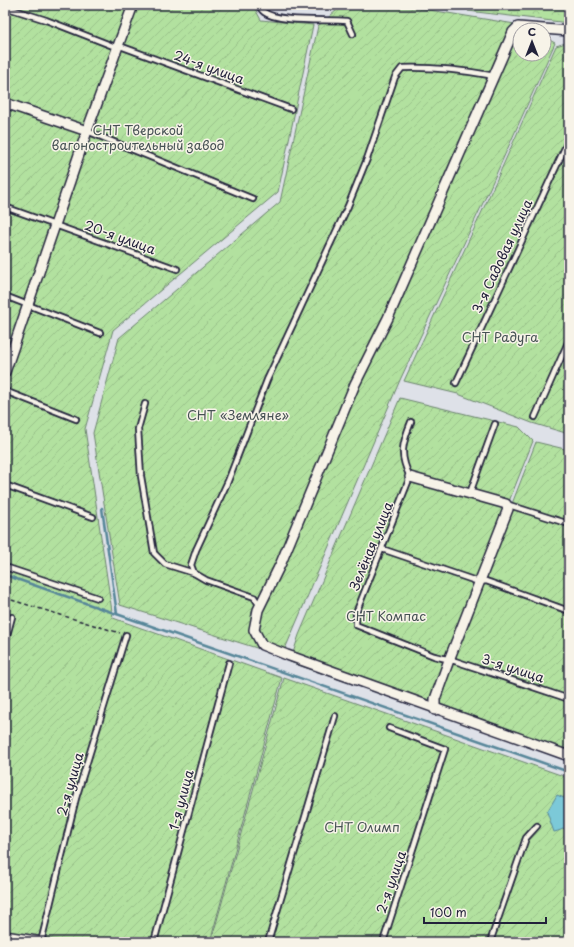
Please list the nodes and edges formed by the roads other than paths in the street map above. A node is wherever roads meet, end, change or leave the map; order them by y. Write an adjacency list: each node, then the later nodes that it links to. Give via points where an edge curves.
1 (133, 5): 6 (street)
2 (258, 5): 5 (lane, via 264,13 278,18 347,21)
3 (5, 7): 6 (lane, 24-я улица)
4 (569, 31): 7 (street, via 518,27 513,32)
5 (353, 34)
6 (119, 47): 9 (lane, 24-я улица); 10 (street)
7 (491, 81): 36 (lane, via 489,75 419,67 402,68 395,77 348,206 267,380 228,481 196,550 191,565); 39 (street, via 388,318 355,384 281,563)
8 (5, 102): 10 (street)
9 (291, 109)
10 (87, 131): 12 (lane); 14 (street)
11 (569, 139): 21 (lane, 3-я Садовая улица)
12 (252, 199)
13 (5, 207): 14 (lane, 20-я улица)
14 (56, 225): 15 (lane, 20-я улица); 17 (street)
15 (177, 269)
16 (5, 296): 17 (lane)
17 (27, 305): 18 (lane); 20 (street)
18 (100, 333)
19 (569, 340): 24 (lane)
20 (5, 372)
21 (456, 383)
22 (5, 391): 25 (lane)
23 (145, 404): 36 (lane, via 138,429 141,476 154,553 165,564)
24 (535, 417)
25 (76, 419)
26 (411, 422): 28 (lane, via 402,452)
27 (495, 424): 30 (lane)
28 (410, 477): 30 (street); 34 (lane, Зелёная улица)
29 (5, 485): 32 (lane)
30 (470, 493): 31 (street)
31 (506, 504): 33 (lane); 37 (street, via 508,509)
32 (93, 517)
33 (569, 524)
34 (382, 549): 37 (lane); 42 (lane, Зелёная улица, via 356,613)
35 (5, 567): 38 (lane)
36 (194, 573): 39 (lane, via 206,580 254,597)
37 (479, 582): 40 (lane, via 486,582); 45 (street)
38 (98, 598)
39 (260, 606): 48 (street, via 254,630 262,645)
40 (569, 611)
41 (12, 616): 44 (lane)
42 (356, 625): 45 (lane, 3-я улица)
43 (126, 635): 54 (lane, 2-я улица, via 76,798)
44 (5, 643)
45 (449, 660): 47 (lane, 3-я улица); 48 (street, via 435,699)
46 (229, 663): 55 (lane, 1-я улица)
47 (569, 699)
48 (435, 710): 51 (street)
49 (335, 716): 56 (lane)
50 (389, 728): 57 (lane, 2-я улица, via 445,749)
51 (569, 756)
52 (537, 826): 58 (lane, via 526,838)
53 (5, 936): 54 (street)
54 (42, 942)
55 (154, 942)
56 (268, 942)
57 (383, 942)
58 (490, 942)

